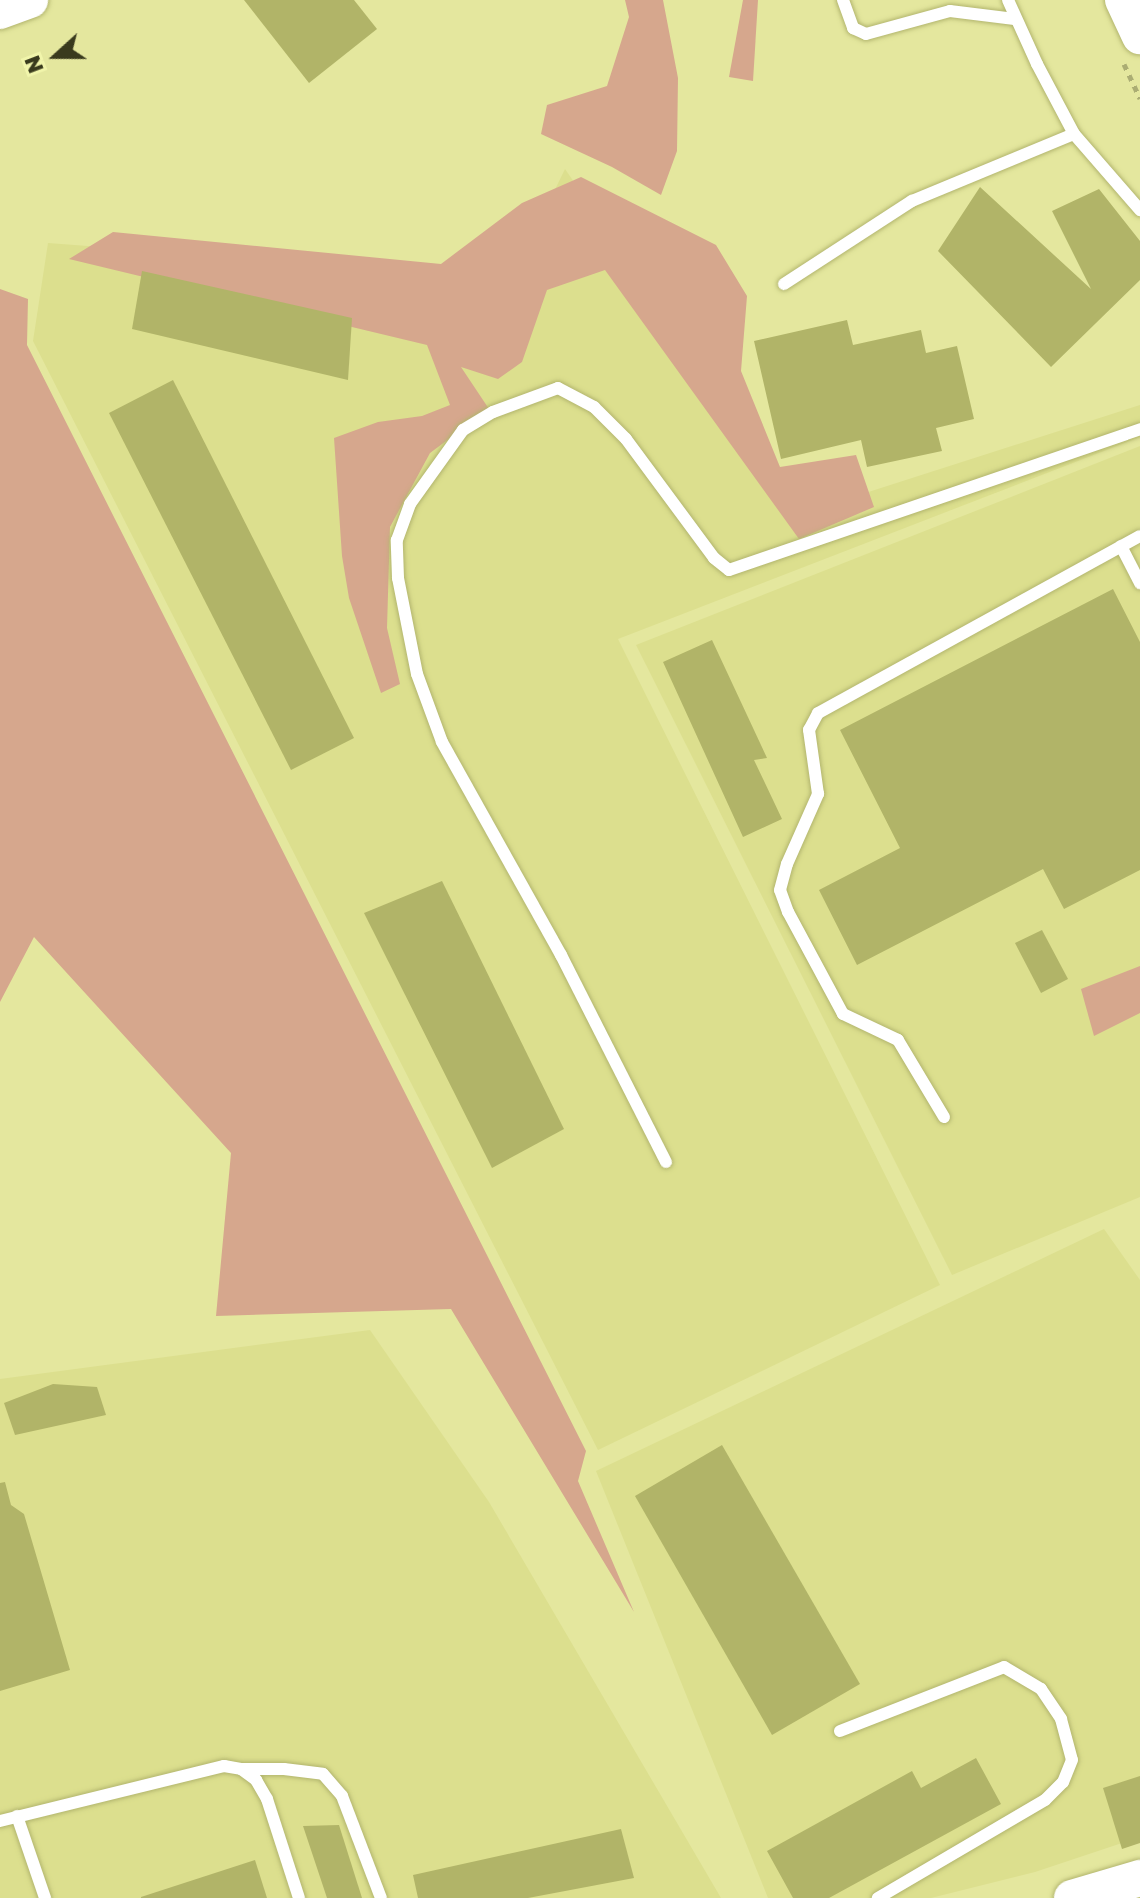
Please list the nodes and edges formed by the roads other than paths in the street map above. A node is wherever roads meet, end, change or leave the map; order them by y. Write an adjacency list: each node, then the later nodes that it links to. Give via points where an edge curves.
1 (30, 0): 5 (street)
2 (843, 0): 6 (lane, via 853,28 866,34 950,11)
3 (1008, 0): 6 (lane)
4 (1123, 0): 7 (street)
5 (0, 11)
6 (1015, 19): 8 (lane)
7 (1140, 36)
8 (1074, 134): 9 (lane); 10 (lane, via 912,201)
9 (1140, 210)
10 (784, 284)
11 (1140, 429): 16 (lane, via 729,570 714,558 626,439 594,407 558,388 493,412 463,430 410,504 397,540 398,578 417,674 442,742 561,955)
12 (1139, 537): 13 (lane)
13 (1121, 546): 14 (lane); 15 (lane, via 818,713 809,730 818,794 780,890 843,1014 898,1040)
14 (1140, 583)
15 (944, 1117)
16 (666, 1162)
17 (840, 1731): 25 (lane, via 1004,1667 1041,1689 1061,1719 1072,1760 1063,1782 1045,1800)
18 (241, 1769): 19 (lane, via 224,1766); 23 (lane, via 256,1780 267,1799); 24 (lane, via 323,1774 342,1796)
19 (17, 1816): 20 (lane); 22 (lane)
20 (0, 1821)
21 (1140, 1878): 26 (street)
22 (45, 1898)
23 (299, 1898)
24 (381, 1898)
25 (878, 1898)
26 (1072, 1898)

